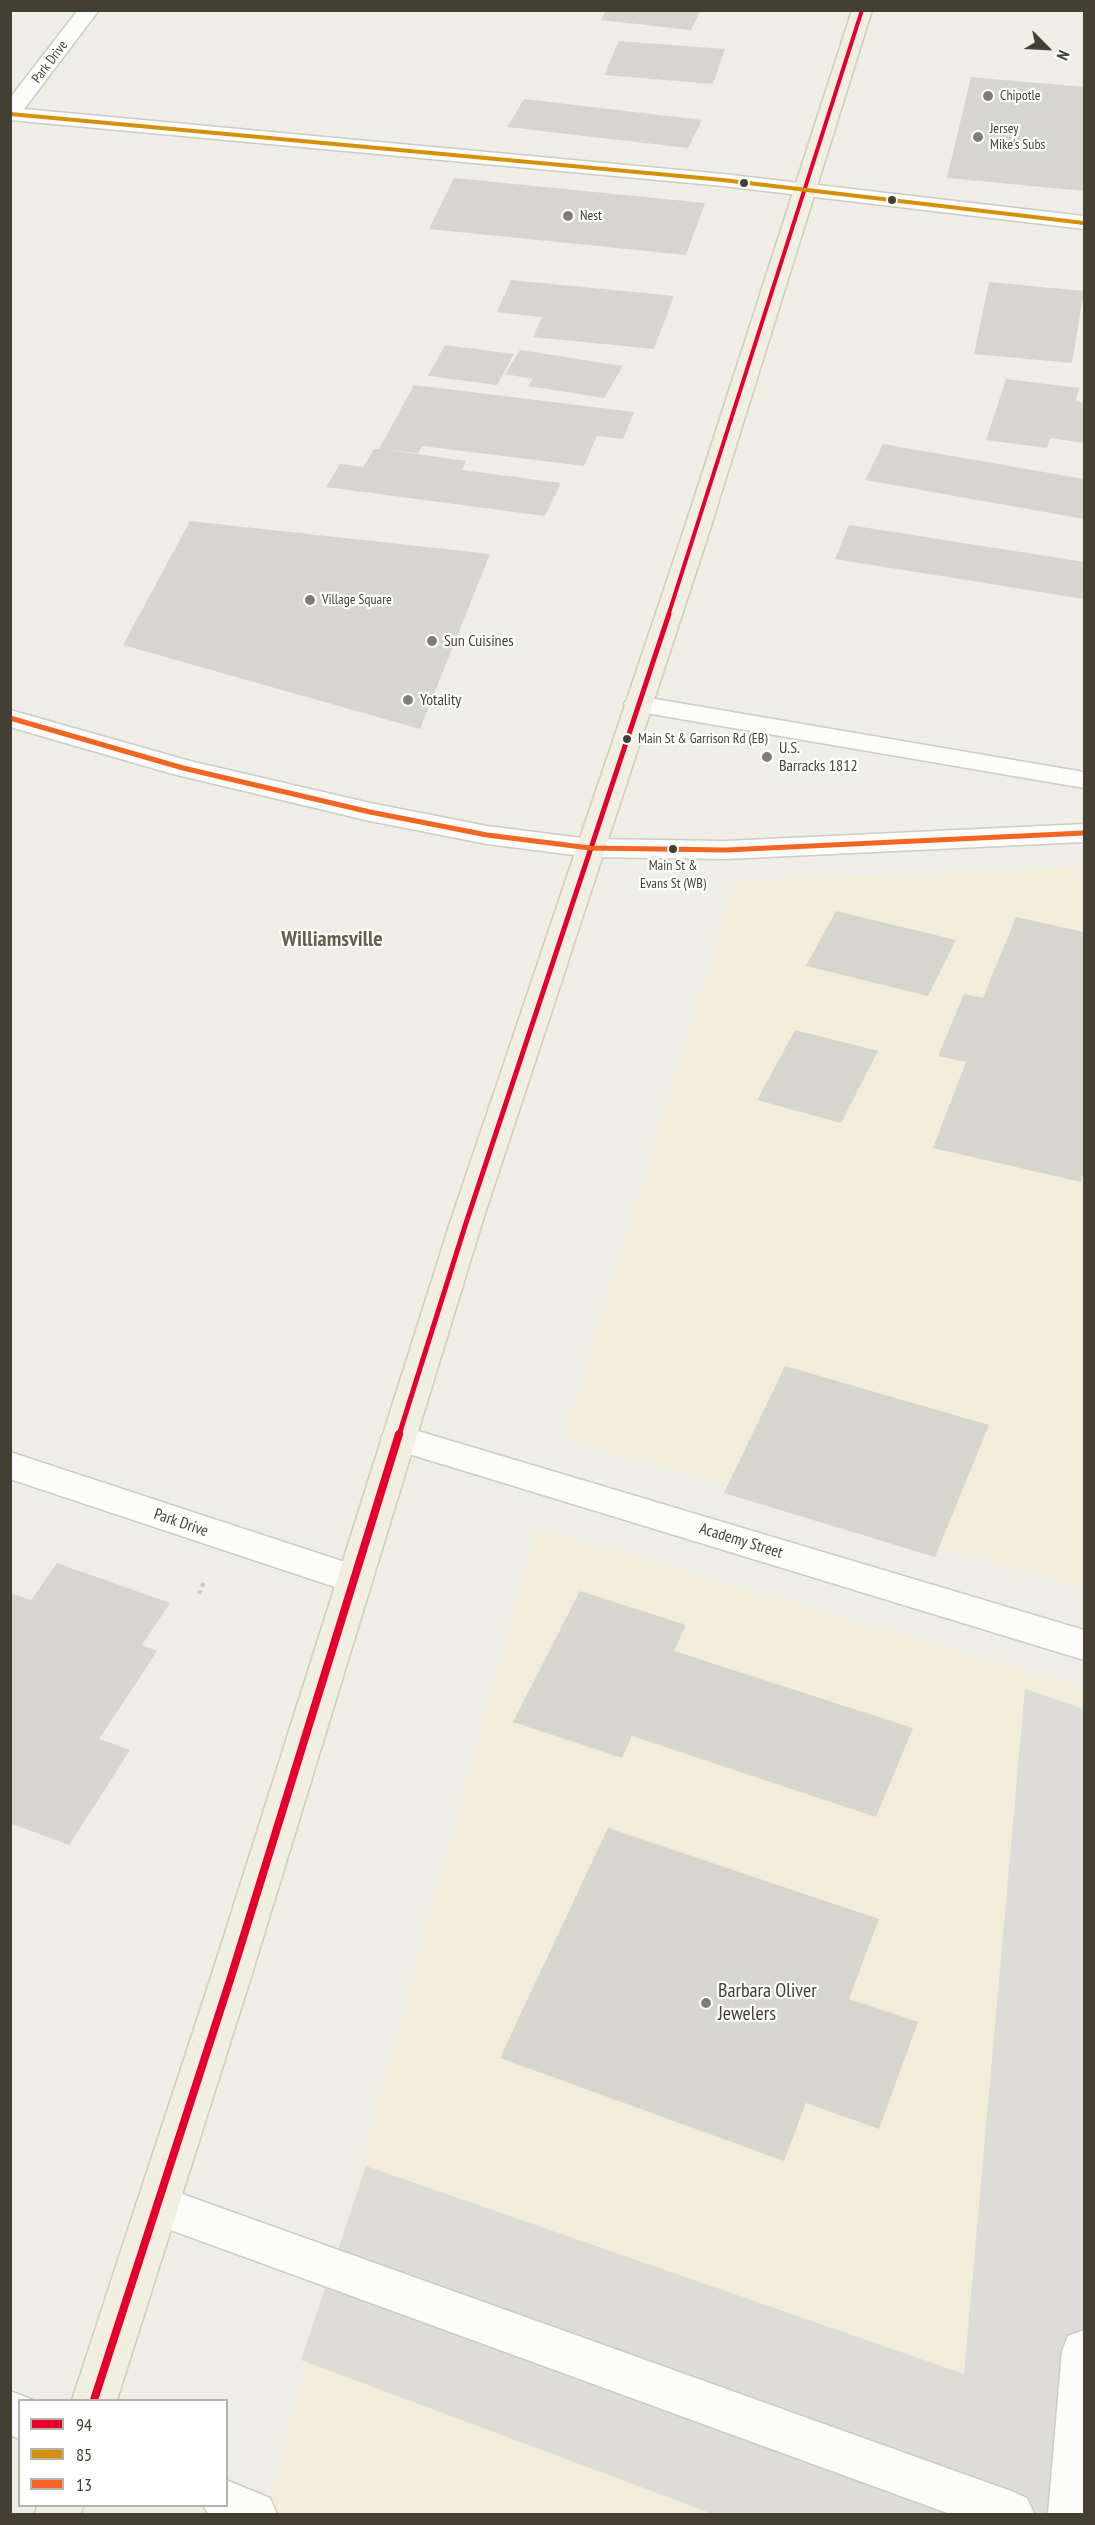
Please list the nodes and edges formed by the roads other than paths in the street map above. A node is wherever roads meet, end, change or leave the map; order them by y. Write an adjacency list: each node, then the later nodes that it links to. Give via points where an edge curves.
1 (88, 10): 3 (street, Park Drive)
2 (862, 10): 4 (main road)
3 (10, 113): 4 (street)
4 (805, 190): 5 (street); 6 (main road)
5 (1084, 223)
6 (638, 704): 8 (street); 10 (main road)
7 (10, 718): 10 (street, via 201,772 370,812 487,835)
8 (1084, 780)
9 (1084, 833): 10 (street, via 726,850)
10 (590, 848): 11 (main road)
11 (398, 1438): 13 (main road); 14 (street, Academy Street)
12 (10, 1465): 13 (street, Park Drive)
13 (352, 1579): 15 (main road)
14 (1084, 1645)
15 (157, 2205): 17 (main road); 20 (street)
16 (1084, 2351): 21 (street)
17 (94, 2399)
18 (228, 2504): 19 (street)
19 (254, 2514)
20 (1011, 2514)
21 (1071, 2514)

